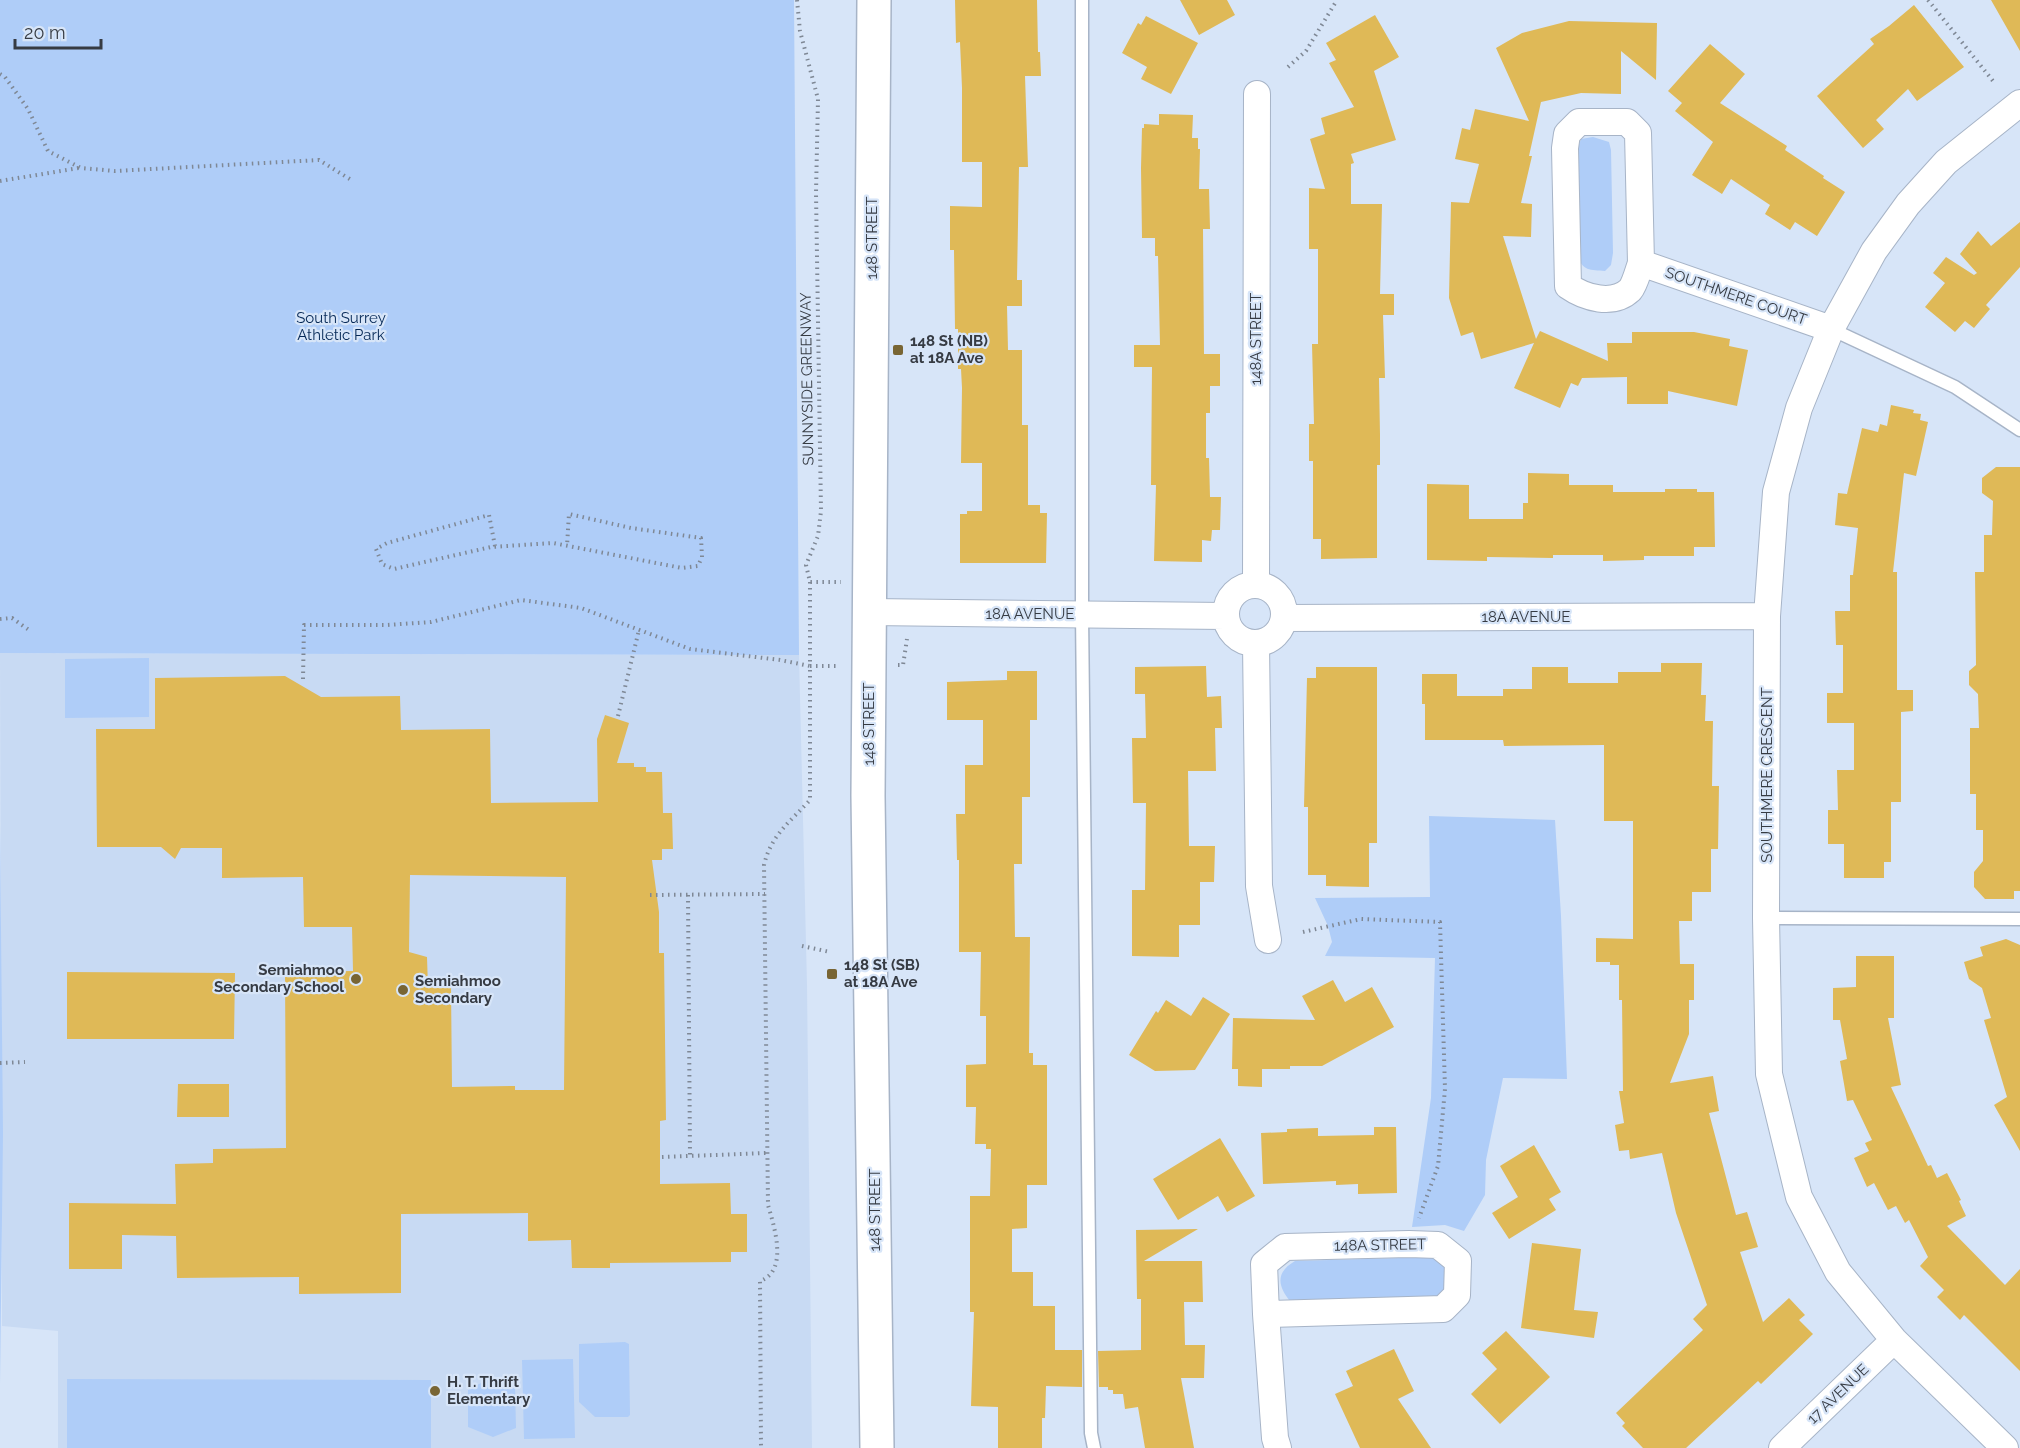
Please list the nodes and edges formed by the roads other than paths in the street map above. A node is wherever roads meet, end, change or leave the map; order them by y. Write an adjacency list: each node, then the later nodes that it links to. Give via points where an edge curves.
1 (874, 0): 9 (main road, 148 STREET)
2 (1082, 0): 10 (lane)
3 (1257, 94): 8 (street, 148A STREET)
4 (2020, 104): 6 (street, SOUTHMERE CRESCENT, via 1946,162 1908,204 1874,251)
5 (1641, 263): 5 (street, via 1631,289 1618,297 1596,299 1568,286 1565,148 1567,134 1579,122 1627,122 1638,133); 6 (street, SOUTHMERE COURT)
6 (1831, 329): 7 (lane, via 1956,387); 12 (street, SOUTHMERE CRESCENT, via 1799,408 1776,492)
7 (2020, 430)
8 (1256, 585): 11 (street, via 1233,594); 13 (street, via 1274,592 1284,608)
9 (870, 612): 10 (street, 18A AVENUE); 20 (main road, 148 STREET, via 868,796)
10 (1082, 614): 11 (street, 18A AVENUE); 21 (lane, via 1091,1433)
11 (1225, 616): 14 (street, via 1228,628 1237,638)
12 (1767, 616): 13 (street, 18A AVENUE); 15 (street, SOUTHMERE CRESCENT)
13 (1284, 618): 14 (street, via 1272,639)
14 (1256, 643): 17 (street, via 1259,886)
15 (1766, 918): 16 (lane); 19 (street, SOUTHMERE CRESCENT, via 1769,1074 1798,1197 1838,1272)
16 (2020, 919)
17 (1268, 940)
18 (1266, 1314): 18 (street, 148A STREET, via 1264,1264 1285,1247 1438,1245 1458,1262 1457,1295 1443,1309); 22 (street, 148A STREET)
19 (1893, 1340): 23 (street, 17 AVENUE); 24 (street, SOUTHMERE CRESCENT)
20 (877, 1448)
21 (1095, 1448)
22 (1278, 1448)
23 (1782, 1448)
24 (2005, 1448)

